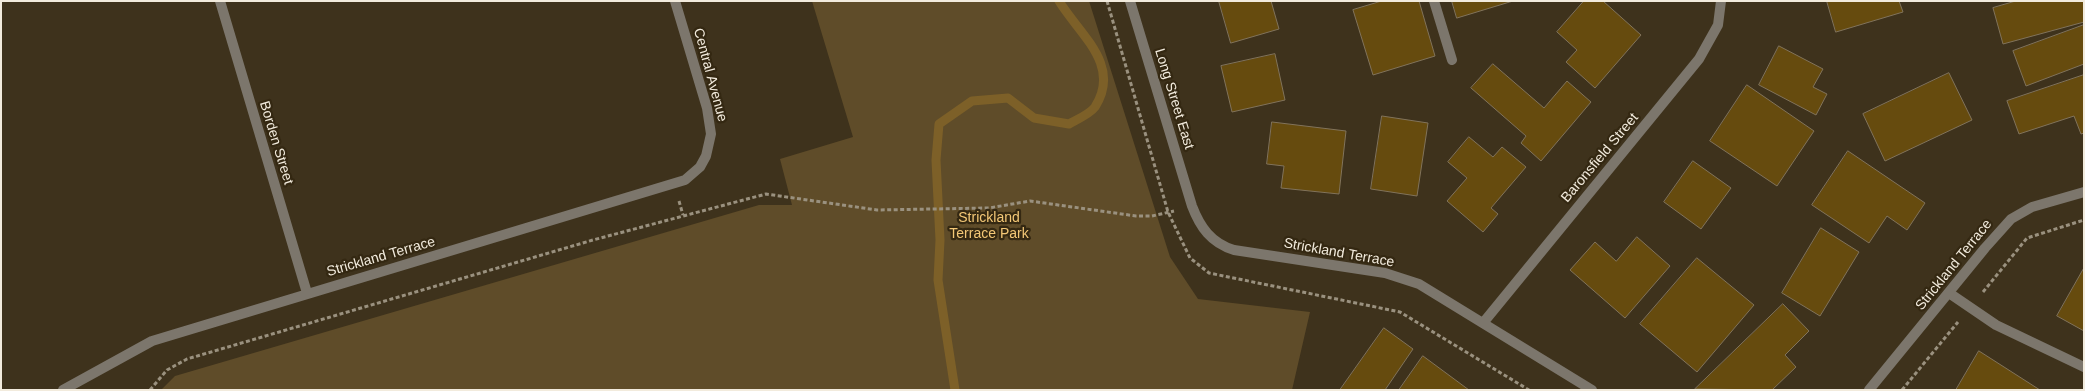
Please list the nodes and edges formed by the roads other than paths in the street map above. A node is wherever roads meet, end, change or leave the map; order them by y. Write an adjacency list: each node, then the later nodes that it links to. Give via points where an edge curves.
1 (220, 1): 10 (street, Borden Street)
2 (675, 1): 7 (street, Central Avenue, via 710,121)
3 (1130, 1): 9 (street, Long Street East)
4 (1434, 1): 6 (street)
5 (1721, 1): 12 (street, Baronsfield Street, via 1718,25 1700,60)
6 (1452, 60)
7 (706, 156): 10 (street, Strickland Terrace, via 693,174 674,185)
8 (2084, 192): 11 (street, Strickland Terrace, via 2032,207 2011,218)
9 (1192, 206): 12 (street, Strickland Terrace, via 1203,230 1225,247 1385,273 1419,284)
10 (307, 293): 14 (street, Strickland Terrace, via 152,341)
11 (1949, 293): 13 (street, via 2003,328); 16 (street, Strickland Terrace)
12 (1483, 323): 15 (street, Strickland Terrace)
13 (2084, 368)
14 (63, 390)
15 (1592, 390)
16 (1869, 390)

